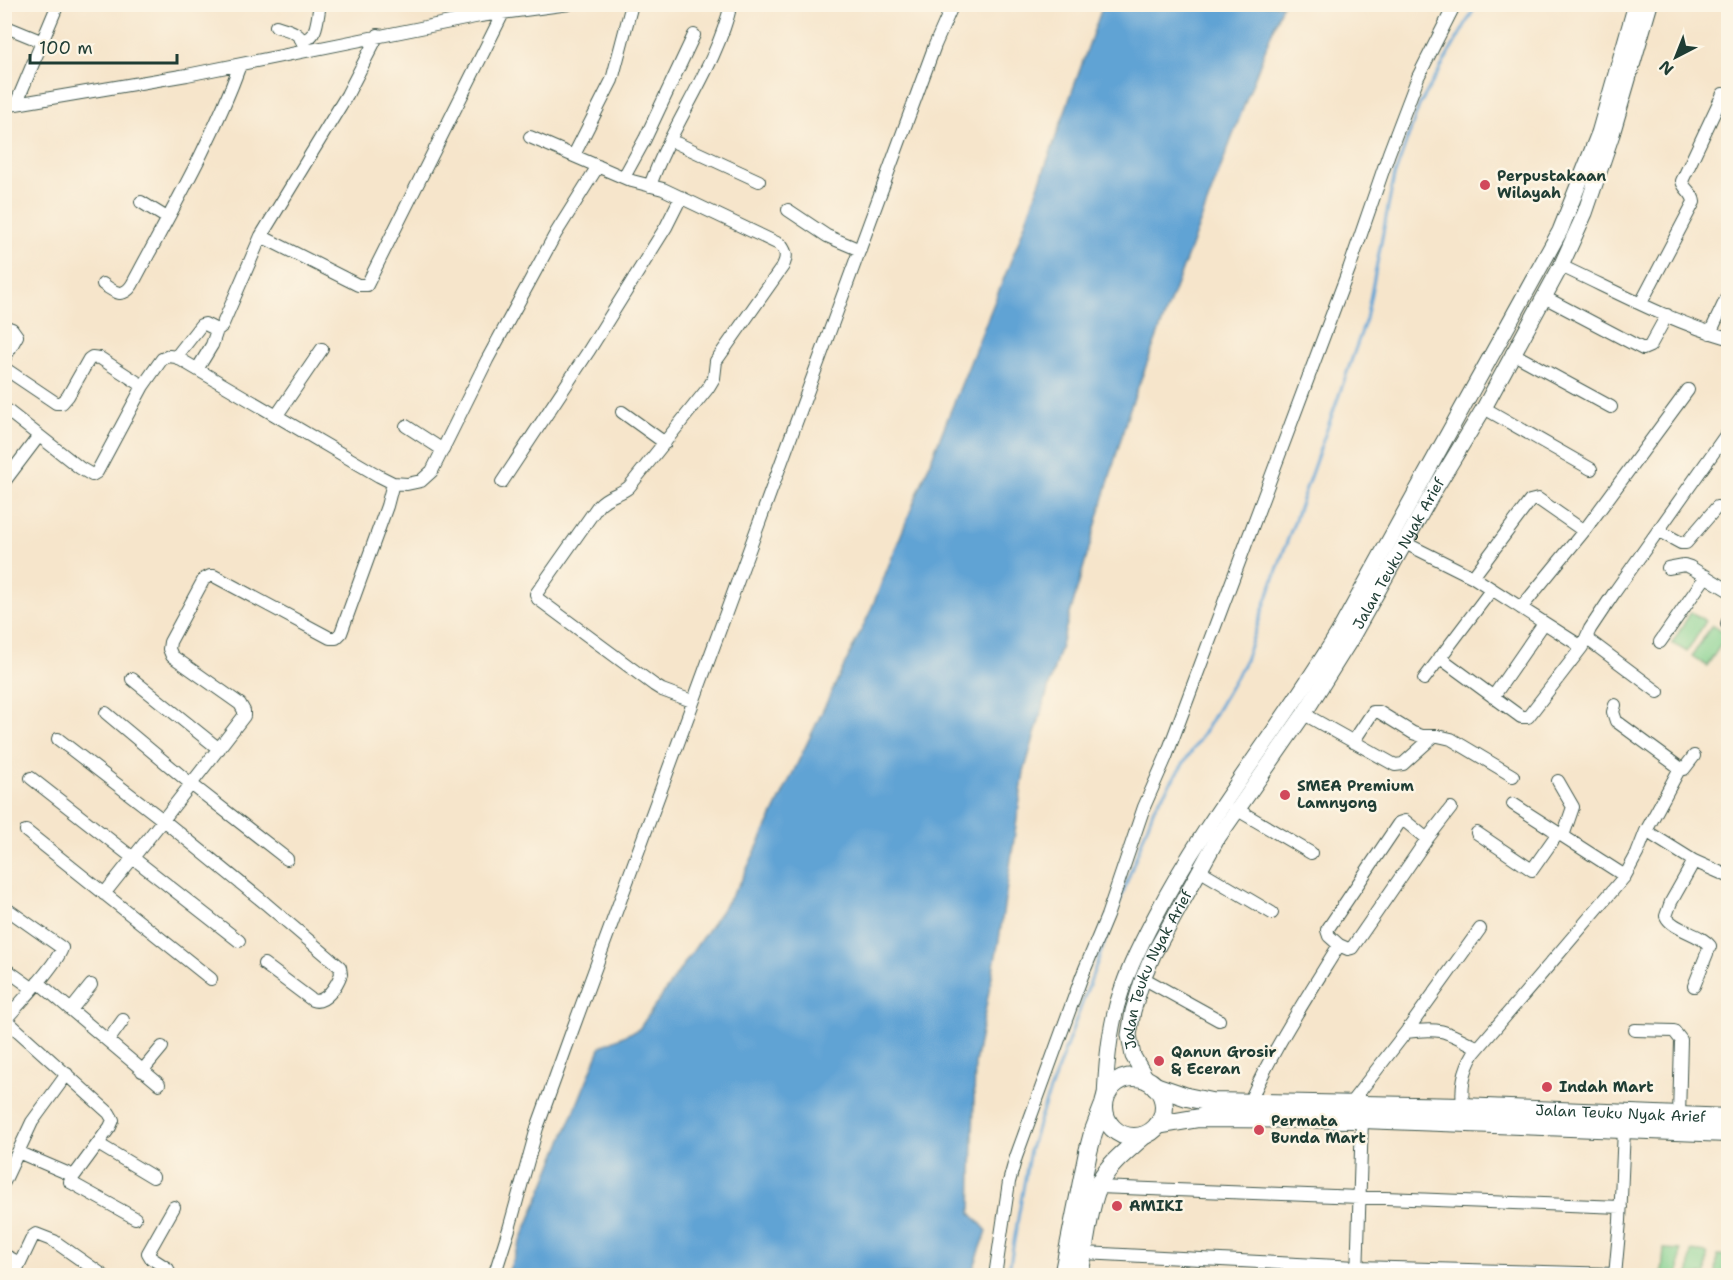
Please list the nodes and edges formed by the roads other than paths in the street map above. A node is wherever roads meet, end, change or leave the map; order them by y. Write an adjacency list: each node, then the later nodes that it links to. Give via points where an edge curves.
1 (58, 4): 15 (street)
2 (320, 4): 16 (street, via 313,36)
3 (569, 4): 10 (street)
4 (632, 4): 22 (street, via 612,80)
5 (731, 4): 21 (street, via 726,26)
6 (953, 4): 32 (street)
7 (1455, 4): 170 (street, via 1418,77 1033,1109 1009,1182)
8 (1636, 4): 76 (main road, Jalan Teuku Nyak Arief, via 1599,133 1560,231)
9 (1650, 4): 33 (main road, Jalan Teuku Nyak Arief, via 1612,134 1585,213)
10 (503, 13): 13 (street); 31 (street, via 367,285 362,287)
11 (4, 26): 15 (street)
12 (276, 26): 16 (street, via 295,32)
13 (378, 35): 16 (street); 31 (street, via 347,95)
14 (694, 35): 24 (street)
15 (43, 42): 19 (street)
16 (303, 47): 17 (street)
17 (240, 65): 19 (street); 30 (street, via 219,117)
18 (1728, 95): 37 (street, via 1722,96 1682,181 1694,202)
19 (10, 105)
20 (530, 137): 22 (street)
21 (670, 140): 25 (street); 26 (street)
22 (574, 155): 23 (street)
23 (598, 166): 24 (street); 60 (street, via 556,233)
24 (624, 177): 26 (street)
25 (759, 181)
26 (650, 186): 27 (street)
27 (681, 197): 59 (street, via 781,246 786,259 716,361 708,388); 63 (street, via 612,314)
28 (141, 202): 30 (street)
29 (788, 210): 32 (street, via 827,236)
30 (167, 218): 34 (street, via 127,292)
31 (261, 236): 40 (street, via 231,308)
32 (860, 250): 84 (street)
33 (1561, 266): 36 (main road, Jalan Teuku Nyak Arief); 37 (street)
34 (103, 284)
35 (1728, 295): 41 (street)
36 (1544, 297): 38 (street, via 1643,349 1650,346); 44 (main road, Jalan Teuku Nyak Arief)
37 (1641, 303): 38 (street)
38 (1667, 315): 41 (street)
39 (4, 326): 46 (street, via 15,331 17,338)
40 (217, 330): 45 (street, via 201,325); 47 (street)
41 (1710, 333): 42 (street)
42 (1728, 338)
43 (322, 349): 55 (street)
44 (1512, 353): 51 (street); 53 (main road, Jalan Teuku Nyak Arief)
45 (176, 357): 47 (street); 49 (street, via 162,359)
46 (4, 359)
47 (198, 368): 55 (street)
48 (4, 369): 49 (street, via 56,403 62,403 68,396 92,357 100,358)
49 (143, 386): 52 (street, via 92,475)
50 (1688, 390): 66 (street)
51 (1611, 407)
52 (4, 408)
53 (1484, 408): 61 (street); 68 (main road, Jalan Teuku Nyak Arief)
54 (622, 412): 59 (street)
55 (277, 415): 64 (street)
56 (406, 426): 60 (street)
57 (1728, 432): 67 (street)
58 (36, 441): 62 (street)
59 (665, 443): 84 (street, via 629,487 598,506 536,596 662,690)
60 (443, 450): 64 (street, via 432,471 421,481)
61 (1591, 469)
62 (4, 482)
63 (502, 482)
64 (393, 483): 91 (street, via 336,638 214,576 204,579 169,649 172,656 243,708 243,720)
65 (1718, 507): 67 (street, via 1686,543)
66 (1584, 531): 71 (street, via 1538,499 1530,501); 74 (street)
67 (1659, 531): 77 (street)
68 (1405, 543): 71 (street); 76 (main road, Jalan Teuku Nyak Arief)
69 (1668, 568): 70 (street, via 1686,566)
70 (1706, 576): 73 (street); 78 (street)
71 (1473, 577): 72 (street)
72 (1492, 589): 74 (street); 79 (street)
73 (1728, 590)
74 (1521, 608): 75 (street)
75 (1544, 623): 77 (street); 83 (street)
76 (1343, 639): 87 (main road, Jalan Teuku Nyak Arief); 140 (main road, Jalan Teuku Nyak Arief, via 1222,804 1143,939 1114,1016)
77 (1584, 642): 82 (street); 83 (street, via 1528,717 1521,717)
78 (1660, 642)
79 (1440, 657): 81 (street); 83 (street)
80 (132, 679): 91 (street)
81 (1424, 679)
82 (1658, 692)
83 (1494, 697)
84 (692, 700): 169 (street, via 537,1128)
85 (1616, 705): 93 (street, via 1616,721)
86 (106, 713): 97 (street)
87 (1304, 714): 90 (street); 100 (main road, Jalan Teuku Nyak Arief)
88 (1434, 736): 90 (street, via 1399,766); 90 (street, via 1413,733 1373,712); 94 (street, via 1451,740)
89 (58, 739): 101 (street)
90 (1353, 742)
91 (219, 749): 97 (street)
92 (1694, 756): 93 (street, via 1684,769)
93 (1680, 768): 103 (street)
94 (1513, 776)
95 (31, 778): 108 (street)
96 (1558, 781): 105 (street, via 1573,807)
97 (191, 784): 101 (street); 109 (street)
98 (1513, 804): 105 (street)
99 (1451, 808): 106 (street)
100 (1236, 809): 107 (street); 111 (main road, Jalan Teuku Nyak Arief)
101 (163, 820): 108 (street); 120 (street, via 340,967 341,974 317,1002)
102 (26, 831): 114 (street)
103 (1646, 831): 110 (street); 112 (street)
104 (1478, 833): 105 (street, via 1532,870)
105 (1561, 834): 112 (street)
106 (1427, 838): 119 (street, via 1353,948); 119 (street, via 1405,821 1399,823 1327,930)
107 (1311, 853)
108 (134, 857): 114 (street); 118 (street)
109 (287, 859)
110 (1694, 861): 113 (street); 126 (street, via 1666,914 1671,923 1710,946)
111 (1199, 870): 116 (street); 122 (main road, Jalan Teuku Nyak Arief)
112 (1625, 876): 135 (street)
113 (1728, 876)
114 (104, 894): 123 (street)
115 (4, 907): 124 (street, via 62,948)
116 (1272, 913)
117 (1480, 929): 132 (street)
118 (239, 941)
119 (1339, 945): 141 (street, via 1282,1037)
120 (264, 964)
121 (4, 968): 124 (street)
122 (1143, 978): 130 (street); 138 (main road, Jalan Teuku Nyak Arief, via 1129,1035 1133,1056)
123 (211, 979)
124 (35, 985): 127 (street); 128 (street)
125 (91, 986): 127 (street)
126 (1694, 986)
127 (71, 1010): 133 (street)
128 (5, 1020): 137 (street)
129 (123, 1020): 133 (street)
130 (1219, 1020)
131 (1635, 1030): 144 (street, via 1678,1034)
132 (1406, 1032): 135 (street, via 1432,1028); 142 (street)
133 (108, 1041): 136 (street)
134 (162, 1047): 136 (street)
135 (1478, 1048): 143 (street, via 1463,1081)
136 (142, 1071): 139 (street)
137 (67, 1074): 151 (street, via 113,1120); 152 (street, via 32,1122)
138 (1151, 1083): 140 (highway, via 1139,1078 1122,1080 1114,1084); 141 (highway, Jalan Teuku Nyak Arief, via 1197,1099); 147 (highway, via 1163,1100)
139 (159, 1084)
140 (1104, 1103): 150 (highway, via 1112,1129 1126,1137); 171 (highway, via 1088,1152)
141 (1250, 1103): 142 (highway, Jalan Teuku Nyak Arief)
142 (1350, 1104): 143 (highway, Jalan Teuku Nyak Arief)
143 (1463, 1107): 144 (highway, Jalan Teuku Nyak Arief)
144 (1679, 1116): 145 (highway, Jalan Teuku Nyak Arief)
145 (1728, 1118)
146 (1362, 1119): 147 (highway, Jalan Teuku Nyak Arief, via 1199,1118); 148 (highway, Jalan Teuku Nyak Arief); 157 (street)
147 (1158, 1125): 150 (highway)
148 (1624, 1128): 149 (highway, Jalan Teuku Nyak Arief); 159 (street)
149 (1728, 1133)
150 (1143, 1136): 156 (highway, via 1115,1162)
151 (98, 1144): 153 (street); 154 (street)
152 (18, 1152): 153 (street); 155 (street)
153 (74, 1176): 160 (street, via 70,1182)
154 (153, 1177)
155 (4, 1182)
156 (1098, 1187): 157 (street); 161 (highway)
157 (1359, 1198): 159 (street); 164 (street)
158 (174, 1207): 168 (street, via 148,1253)
159 (1621, 1207): 165 (street)
160 (135, 1218)
161 (1084, 1253): 164 (street); 172 (highway)
162 (4, 1255): 163 (street)
163 (20, 1263): 166 (street); 167 (street, via 36,1234 54,1241)
164 (1357, 1271): 165 (street)
165 (1615, 1274)
166 (14, 1275)
167 (104, 1275)
168 (170, 1275)
169 (494, 1275)
170 (995, 1275)
171 (1063, 1275)
172 (1079, 1275)

